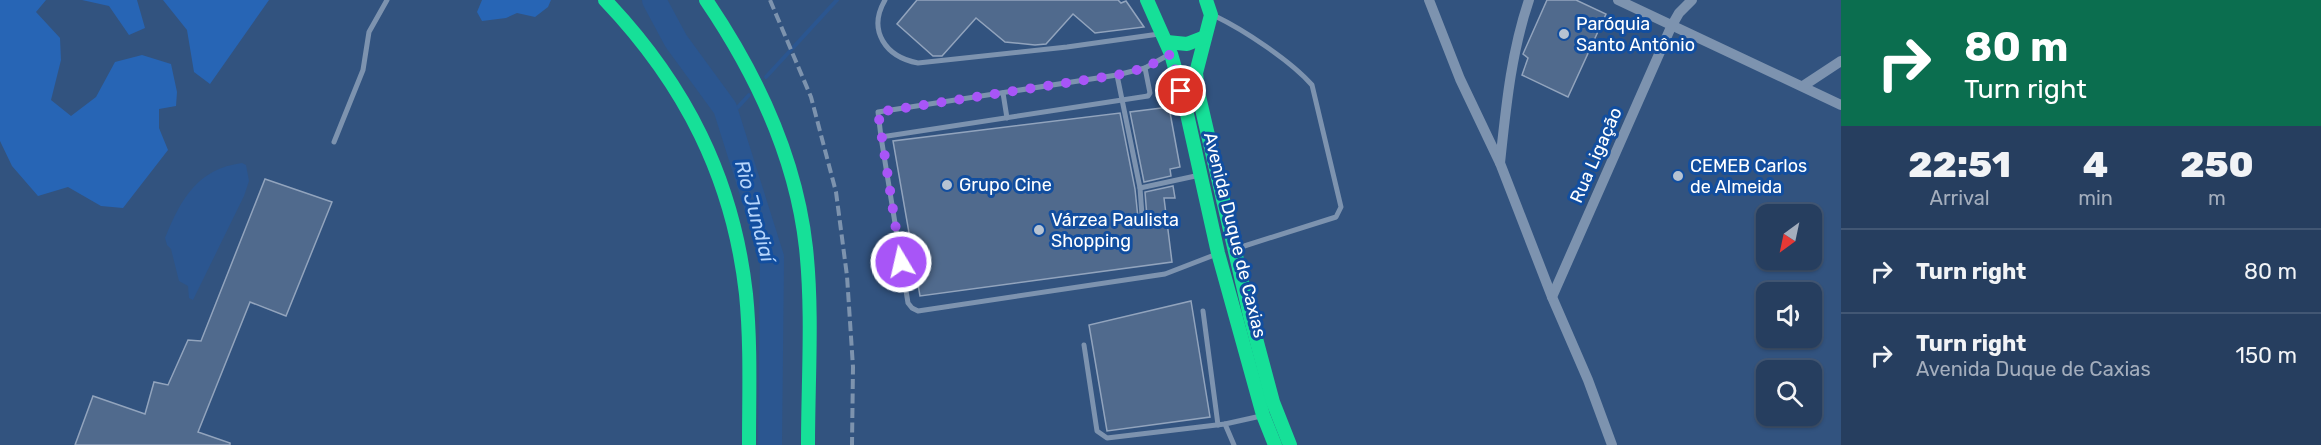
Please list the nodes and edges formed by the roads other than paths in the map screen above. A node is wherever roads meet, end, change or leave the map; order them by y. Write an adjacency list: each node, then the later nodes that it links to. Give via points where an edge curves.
1 (387, 0): 25 (lane, via 369,32 363,70)
2 (605, 0): 37 (main road, via 629,22 667,74 702,138 727,201 746,292)
3 (706, 0): 38 (main road, via 756,82 779,133 795,190 809,300)
4 (885, 0): 15 (lane, via 879,10 879,32 890,52 918,63 1067,47)
5 (1147, 0): 15 (main road, Avenida Duque de Caxias)
6 (1206, 0): 12 (main road)
7 (1215, 0): 12 (street)
8 (1429, 0): 26 (street, via 1460,79)
9 (1529, 0): 26 (street, via 1509,80)
10 (1618, 0): 13 (street)
11 (1692, 0): 13 (street, Rua Ligação)
12 (1211, 15): 14 (main road, Avenida Duque de Caxias); 30 (lane, via 1242,31 1303,74 1312,85 1341,207 1336,217)
13 (1671, 27): 19 (street); 32 (street, Rua Ligação)
14 (1205, 37): 15 (main road, via 1193,45); 30 (main road, Avenida Duque de Caxias, via 1196,73 1198,92)
15 (1167, 43): 17 (lane); 27 (main road, Avenida Duque de Caxias)
16 (1841, 62): 19 (street)
17 (1145, 68): 18 (lane); 21 (lane, via 1149,95)
18 (1117, 75): 20 (lane); 21 (lane)
19 (1803, 87): 22 (street)
20 (1003, 93): 23 (lane); 24 (lane, via 878,112)
21 (1122, 100): 23 (lane); 28 (lane)
22 (1841, 105)
23 (1007, 118): 24 (lane)
24 (882, 137): 31 (lane, via 912,309 1165,274)
25 (334, 142)
26 (1500, 163): 32 (street)
27 (1201, 175): 28 (lane); 31 (main road, Avenida Duque de Caxias)
28 (1140, 188): 29 (lane)
29 (1142, 215)
30 (1234, 250): 41 (main road, Avenida Duque de Caxias, via 1274,402)
31 (1218, 253): 35 (main road, Avenida Duque de Caxias)
32 (1552, 297): 42 (street)
33 (1203, 311): 36 (lane)
34 (1084, 345): 36 (lane, via 1097,431 1107,438)
35 (1263, 415): 36 (lane); 40 (main road, Avenida Duque de Caxias)
36 (1222, 424): 39 (lane)
37 (749, 445)
38 (808, 445)
39 (1233, 445)
40 (1275, 445)
41 (1290, 445)
42 (1612, 445)

